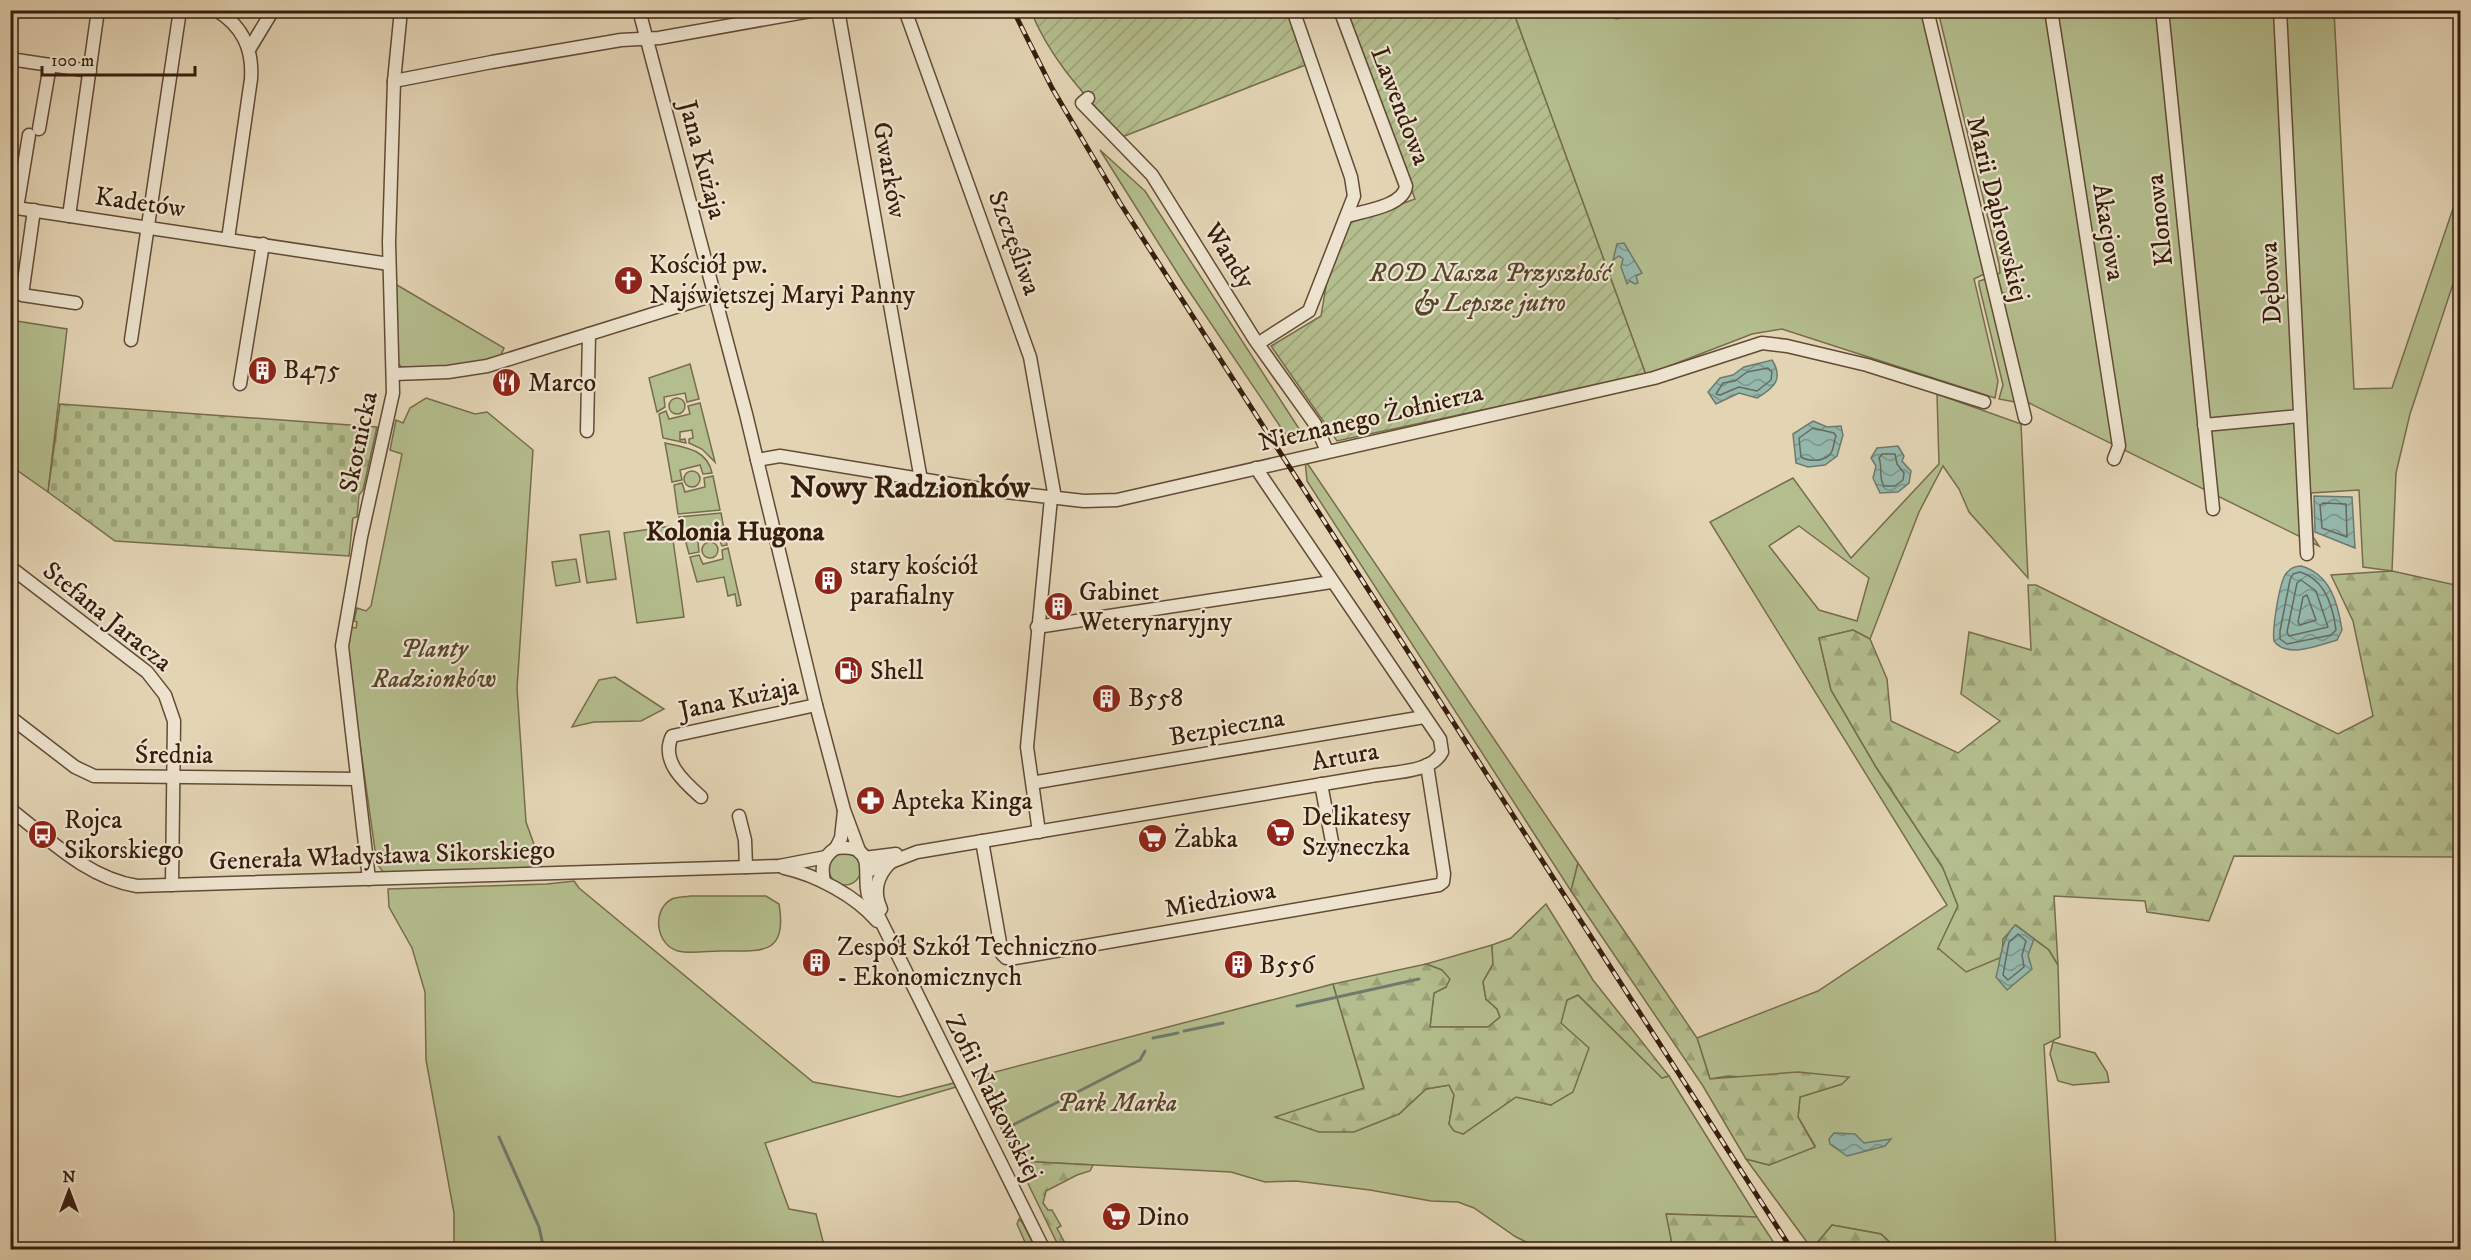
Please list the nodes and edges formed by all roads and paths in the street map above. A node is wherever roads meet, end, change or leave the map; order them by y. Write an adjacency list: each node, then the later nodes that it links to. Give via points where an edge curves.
1 (98, 10): 20 (street)
2 (180, 10): 27 (street)
3 (216, 10): 17 (street, via 236,26)
4 (273, 10): 17 (street)
5 (401, 10): 21 (street, Skotnicka)
6 (639, 10): 16 (street, Jana Kużaja)
7 (816, 10): 16 (street)
8 (838, 10): 47 (street, Gwarków)
9 (904, 10): 48 (street, Szczęśliwa, via 1030,357)
10 (1293, 10): 26 (street, via 1351,177 1354,196)
11 (1340, 10): 26 (street, Lawendowa, via 1406,186 1405,193 1396,200)
12 (1928, 10): 40 (street, Marii Dąbrowskiej)
13 (2051, 10): 44 (street, Akacjowa, via 2119,446)
14 (2162, 10): 41 (street, Klonowa)
15 (2280, 10): 39 (street, Dębowa)
16 (646, 37): 21 (street); 31 (street, Jana Kużaja)
17 (250, 48): 28 (street, via 251,79)
18 (10, 59): 19 (street)
19 (50, 65): 20 (street); 23 (street)
20 (90, 71): 25 (street)
21 (394, 81): 30 (street, Skotnicka)
22 (1088, 98): 35 (street, Wandy, via 1082,103 1152,176)
23 (14, 207): 24 (street, Kadetów)
24 (34, 210): 25 (street, Kadetów); 32 (street, via 22,295)
25 (69, 216): 27 (street, Kadetów)
26 (1347, 216): 35 (street, via 1309,311)
27 (147, 227): 28 (street, Kadetów); 34 (street)
28 (228, 239): 29 (street, Kadetów)
29 (263, 244): 30 (street, Kadetów); 37 (street)
30 (389, 264): 36 (street, Skotnicka)
31 (714, 295): 33 (street); 45 (street, Jana Kużaja)
32 (76, 303)
33 (589, 334): 36 (street, via 469,370); 42 (street)
34 (131, 340)
35 (1259, 343): 43 (street, Wandy, via 1315,424)
36 (394, 374): 59 (street, Skotnicka, via 342,646)
37 (240, 384)
38 (1984, 402): 43 (street, Nieznanego Żołnierza, via 1867,365 1762,343 1654,378)
39 (2300, 416): 41 (street); 50 (street, Dębowa)
40 (2025, 418)
41 (2204, 425): 49 (street, Klonowa)
42 (587, 431)
43 (1327, 451): 46 (street, Nieznanego Żołnierza)
44 (2114, 459)
45 (758, 460): 47 (street, Nieznanego Żołnierza, via 780,456); 54 (street, Jana Kużaja)
46 (1256, 468): 48 (street, Nieznanego Żołnierza, via 1117,500); 52 (street)
47 (921, 480): 48 (street, Nieznanego Żołnierza)
48 (1053, 498): 53 (street, Szczęśliwa)
49 (2213, 509)
50 (2307, 554)
51 (10, 567): 58 (street, Stefana Jaracza, via 160,686 174,721)
52 (1331, 582): 53 (street); 56 (street)
53 (1036, 627): 66 (street, Szczęśliwa, via 1027,747)
54 (816, 705): 62 (street, Jana Kużaja, via 672,736 669,743 674,770); 64 (street, Jana Kużaja)
55 (10, 717): 58 (street, Średnia, via 87,773 102,777)
56 (1424, 717): 57 (street, via 1443,747 1440,756); 60 (street, Bezpieczna)
57 (1427, 765): 61 (street, Artura); 67 (street, Miedziowa, via 1444,874 1442,884 1436,886 1006,958 1002,954)
58 (174, 778): 59 (street, Średnia); 79 (street, Stefana Jaracza)
59 (357, 779): 77 (street, Skotnicka)
60 (1037, 782)
61 (1321, 784): 66 (street, Artura); 68 (street)
62 (701, 796)
63 (10, 809): 79 (street, Generała Władysława Sikorskiego, via 68,855 106,877 137,886)
64 (844, 810): 69 (street, Jana Kużaja); 71 (street, Jana Kużaja)
65 (740, 816): 75 (street)
66 (1039, 832): 67 (street, Artura)
67 (982, 841): 70 (street, Artura)
68 (1333, 847)
69 (836, 848): 71 (street, via 852,848); 72 (street)
70 (912, 853): 71 (street, Artura); 73 (street, Artura)
71 (862, 855): 76 (street)
72 (826, 857): 74 (street); 78 (street, via 822,865)
73 (891, 861): 76 (street, Artura); 81 (street, via 881,874 876,894)
74 (779, 866): 75 (street, Generała Władysława Sikorskiego); 78 (street)
75 (746, 867): 77 (street, Generała Władysława Sikorskiego)
76 (867, 875): 80 (street, via 852,891); 81 (street, via 868,895)
77 (369, 879): 79 (street, Generała Władysława Sikorskiego)
78 (824, 882): 80 (street)
79 (172, 885)
80 (836, 891): 81 (street, via 865,908)
81 (887, 934): 82 (street, Zofii Nałkowskiej)
82 (1044, 1250)

